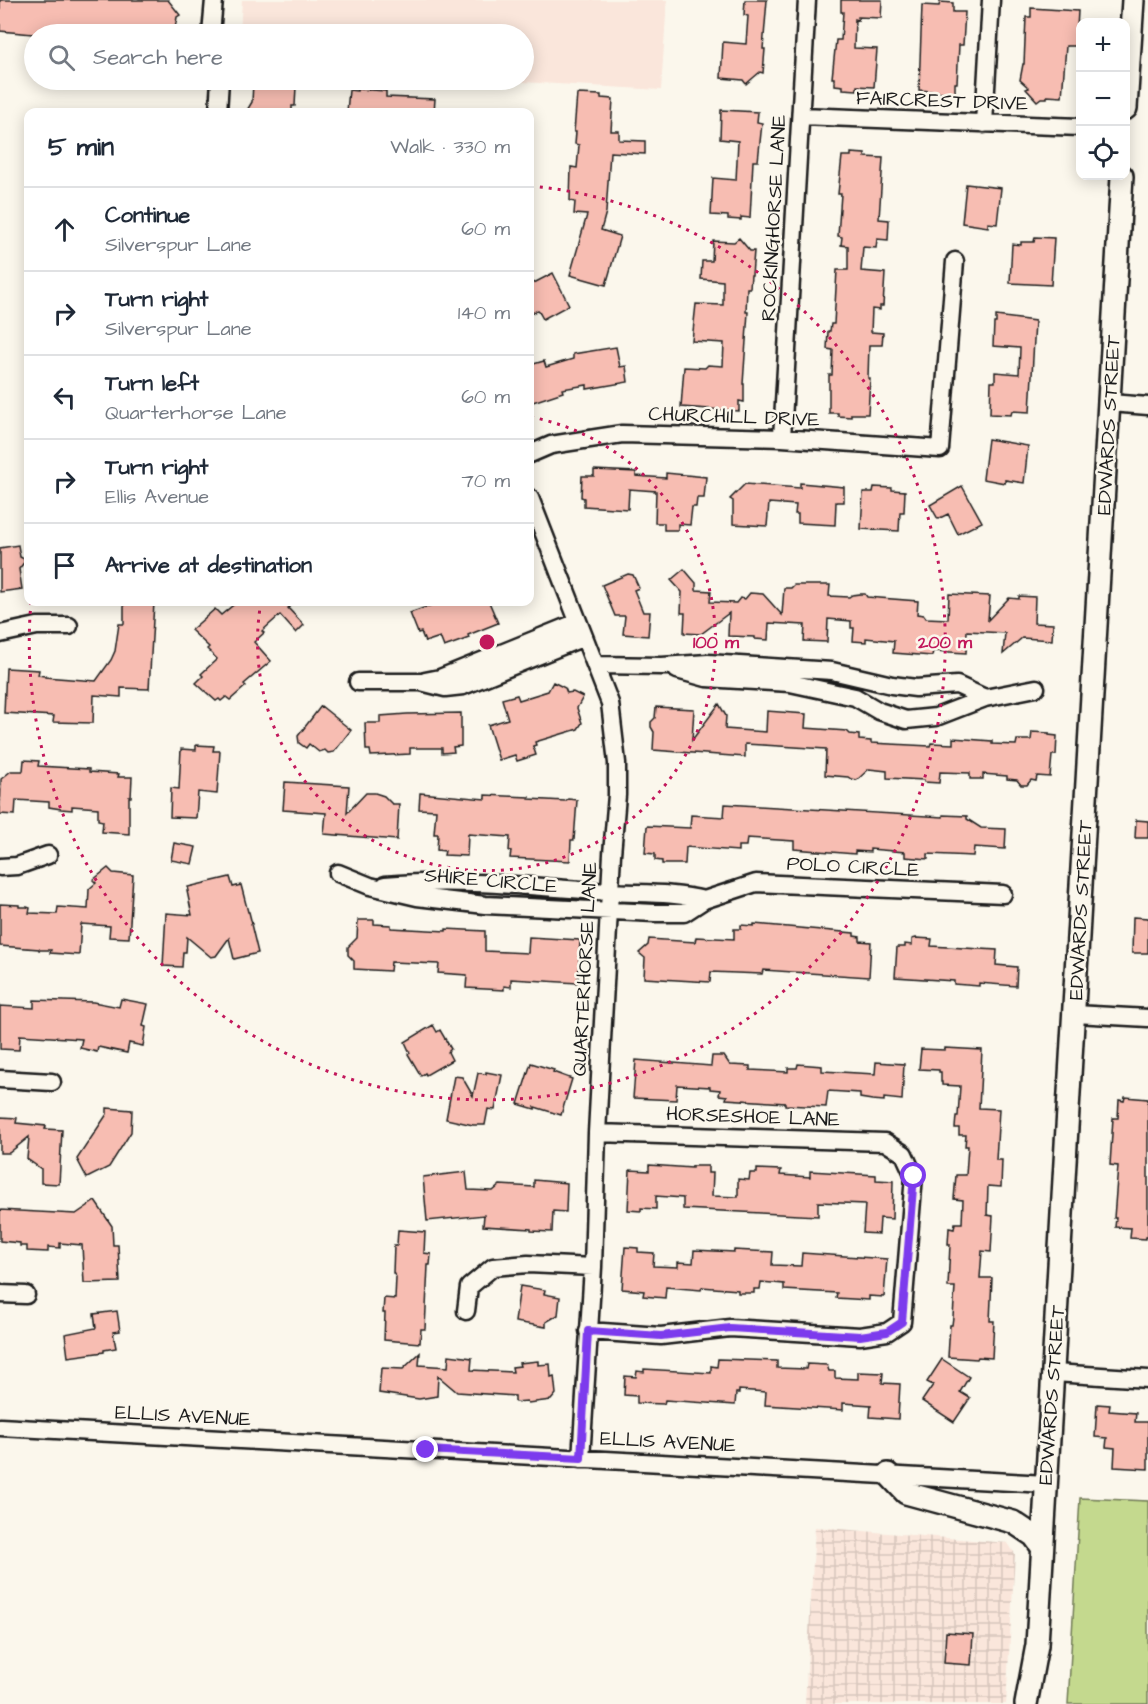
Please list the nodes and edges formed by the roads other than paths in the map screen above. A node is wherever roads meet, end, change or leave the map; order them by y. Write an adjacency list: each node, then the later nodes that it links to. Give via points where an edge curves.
1 (214, 0): 5 (street)
2 (807, 0): 9 (street, ROCKINGHORSE LANE)
3 (991, 0): 10 (street)
4 (1133, 0): 6 (main road)
5 (213, 24)
6 (1128, 72)
7 (219, 90): 8 (street)
8 (218, 108)
9 (801, 116): 10 (street, FAIRCREST DRIVE); 16 (street, ROCKINGHORSE LANE)
10 (984, 124): 11 (street, FAIRCREST DRIVE)
11 (1076, 128)
12 (1122, 180): 14 (main road, EDWARDS STREET)
13 (954, 261): 16 (street, CHURCHILL DRIVE, via 940,449)
14 (1110, 403): 15 (street); 35 (main road, EDWARDS STREET)
15 (1148, 406)
16 (782, 438): 17 (street, CHURCHILL DRIVE, via 622,434 551,445)
17 (534, 452)
18 (534, 508): 20 (street, QUARTERHORSE LANE)
19 (69, 626): 21 (street, via 37,626)
20 (581, 629): 22 (street, QUARTERHORSE LANE); 24 (street, via 441,678 422,682)
21 (0, 634)
22 (596, 665): 23 (street); 31 (street, QUARTERHORSE LANE, via 610,703 617,763)
23 (662, 666): 26 (street, via 708,663 832,671 916,688 957,685); 26 (street, via 706,678 790,683 855,697 906,720 936,717)
24 (358, 682)
25 (1036, 688): 26 (street)
26 (985, 698)
27 (48, 855): 28 (street)
28 (0, 867)
29 (338, 873): 30 (street, SHIRE CIRCLE)
30 (369, 886): 31 (street, SHIRE CIRCLE, via 460,882); 34 (street, SHIRE CIRCLE, via 417,897 485,905)
31 (610, 892): 33 (street, POLO CIRCLE, via 684,895); 34 (street, QUARTERHORSE LANE)
32 (1004, 894): 33 (street, POLO CIRCLE, via 756,883)
33 (704, 900): 34 (street, POLO CIRCLE, via 684,913)
34 (610, 910): 39 (street, QUARTERHORSE LANE)
35 (1075, 1014): 36 (street); 45 (main road, EDWARDS STREET)
36 (1148, 1018)
37 (0, 1079): 38 (street)
38 (52, 1082)
39 (597, 1133): 40 (street, QUARTERHORSE LANE); 44 (street, HORSESHOE LANE, via 885,1142 904,1154 914,1176 902,1322 887,1332 860,1336 730,1328 661,1336)
40 (592, 1267): 43 (street, via 492,1267 469,1287); 44 (street, QUARTERHORSE LANE)
41 (0, 1294): 42 (street)
42 (26, 1295)
43 (466, 1311)
44 (588, 1331): 48 (street, QUARTERHORSE LANE)
45 (1054, 1373): 46 (street); 50 (main road, EDWARDS STREET)
46 (1148, 1379)
47 (0, 1427): 48 (street, ELLIS AVENUE)
48 (581, 1458): 49 (street, ELLIS AVENUE)
49 (888, 1474): 50 (street, ELLIS AVENUE); 51 (main road, via 906,1493 1013,1522 1034,1536)
50 (1047, 1484): 51 (main road, EDWARDS STREET)
51 (1042, 1547): 52 (main road, EDWARDS STREET)
52 (1037, 1645): 53 (main road, EDWARDS STREET); 54 (main road, EDWARDS STREET)
53 (1026, 1704)
54 (1042, 1704)

